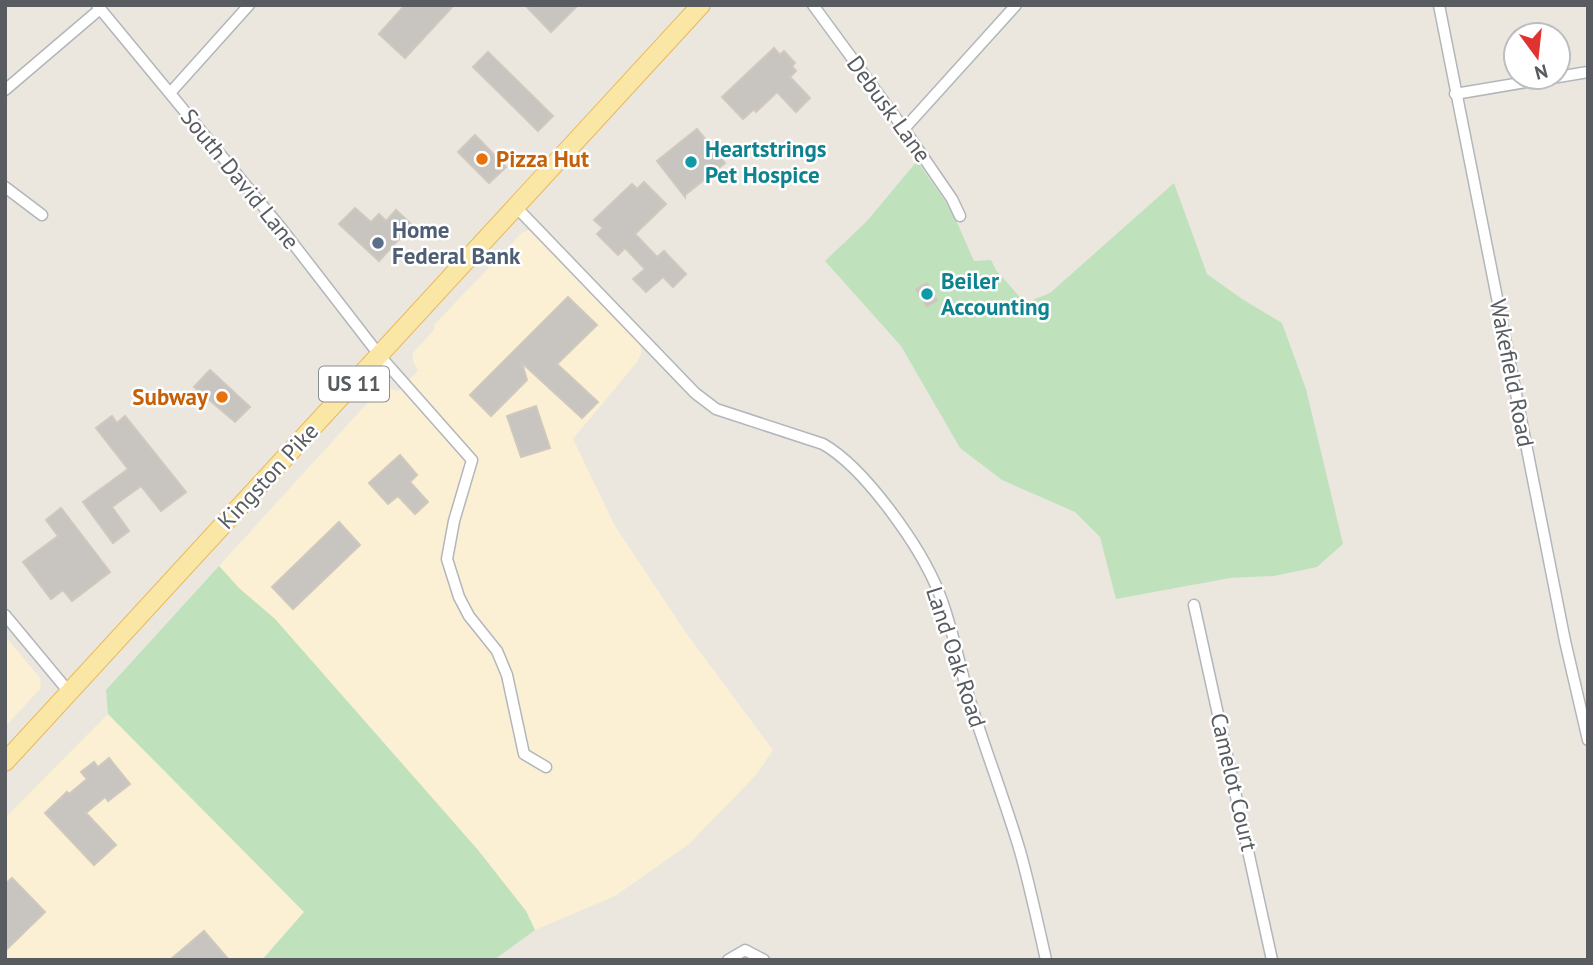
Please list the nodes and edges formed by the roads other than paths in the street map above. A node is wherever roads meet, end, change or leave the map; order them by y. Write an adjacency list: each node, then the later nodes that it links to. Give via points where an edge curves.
1 (249, 5): 9 (street)
2 (701, 5): 13 (main road, Kingston Pike / US 11)
3 (813, 5): 11 (street, Debusk Lane)
4 (1016, 5): 11 (street)
5 (1439, 5): 10 (street, Wakefield Road)
6 (98, 7): 8 (street); 9 (street, South David Lane)
7 (1502, 86): 10 (street)
8 (5, 90)
9 (170, 93): 16 (street, South David Lane)
10 (1455, 94): 20 (street, Wakefield Road)
11 (904, 130): 15 (street, Debusk Lane)
12 (5, 187): 14 (street)
13 (517, 208): 16 (main road, Kingston Pike / US 11); 25 (street, Land Oak Road, via 695,393 716,409 836,452 892,515 939,593 1020,852)
14 (42, 215)
15 (960, 216)
16 (380, 356): 19 (main road, Kingston Pike / US 11); 22 (street, South David Lane, via 472,460 447,559 459,597 497,651 507,675 524,754)
17 (1194, 605): 26 (street, Camelot Court)
18 (5, 615): 19 (street)
19 (69, 692): 21 (main road, Kingston Pike / US 11)
20 (1588, 740)
21 (5, 762)
22 (546, 767)
23 (728, 960): 24 (street, via 745,950)
24 (764, 960)
25 (1046, 960)
26 (1272, 960)

